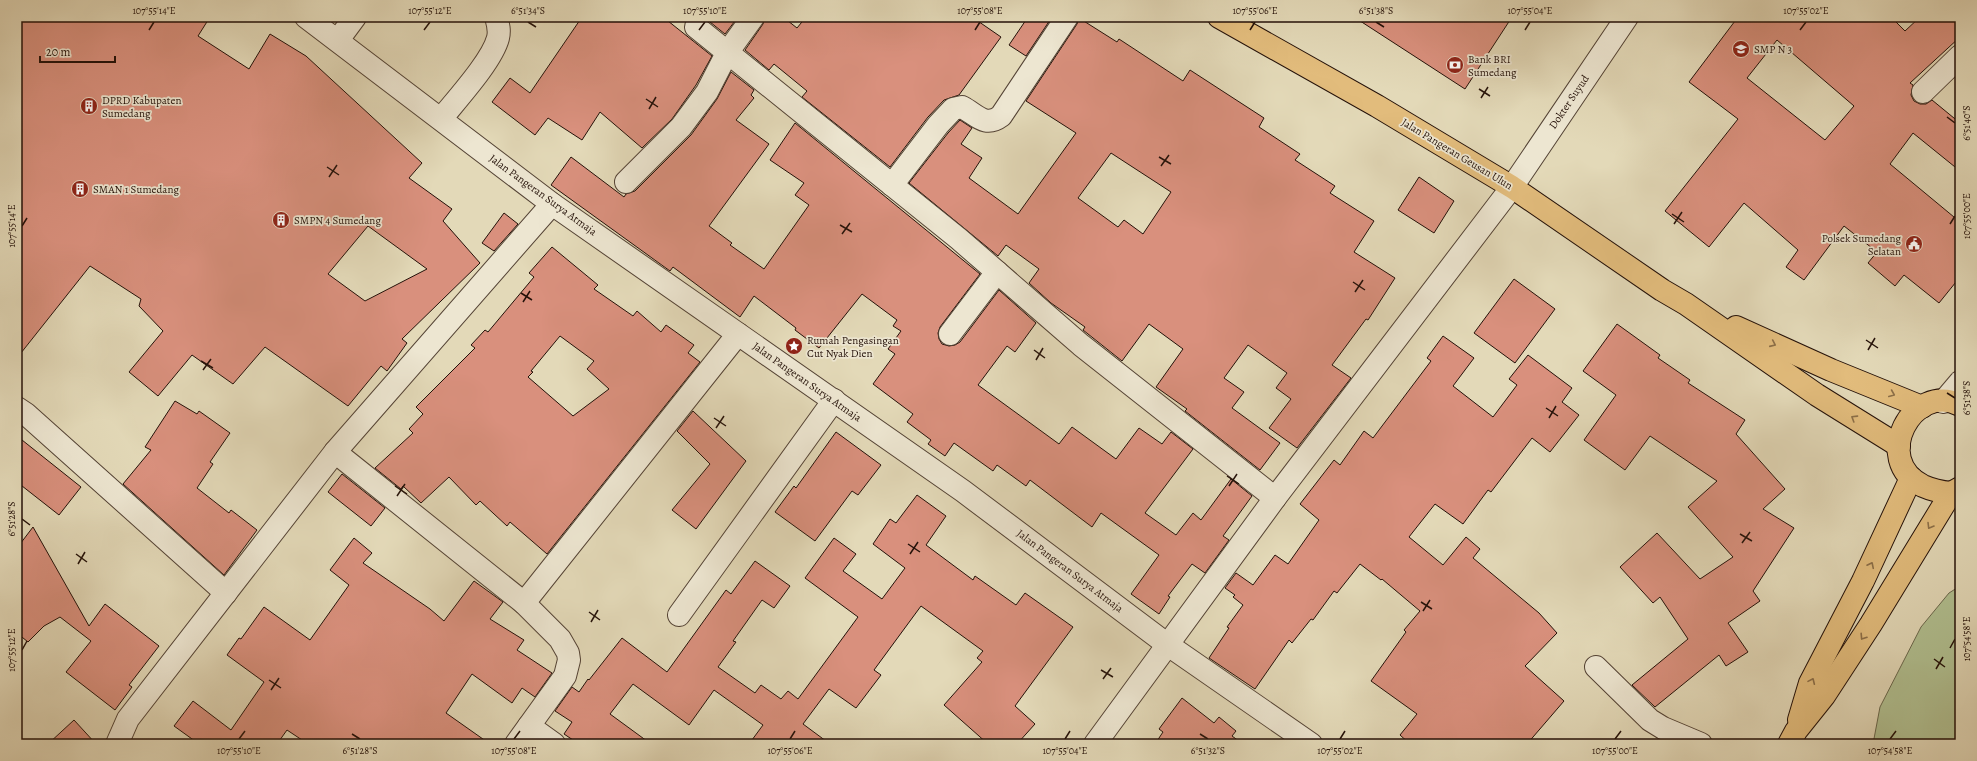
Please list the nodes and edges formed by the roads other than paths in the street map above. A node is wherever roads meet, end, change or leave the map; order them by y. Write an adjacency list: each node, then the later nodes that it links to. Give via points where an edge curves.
1 (306, 17): 9 (street, Jalan Pangeran Surya Atmaja)
2 (355, 17): 9 (street)
3 (496, 17): 13 (street, via 500,29 492,54)
4 (753, 17): 10 (street)
5 (1067, 17): 15 (street, via 1001,116 994,121 986,122 962,107 953,109)
6 (1220, 17): 16 (main road, Jalan Pangeran Geusan Ulun, via 1377,106)
7 (1627, 17): 16 (street, Dokter Suyud)
8 (696, 27): 10 (street)
9 (338, 40): 13 (street, Jalan Pangeran Surya Atmaja)
10 (727, 53): 14 (street, via 707,92 681,127); 15 (street)
11 (1960, 56): 12 (street)
12 (1923, 92)
13 (441, 119): 17 (street, Jalan Pangeran Surya Atmaja)
14 (626, 182)
15 (892, 185): 18 (street)
16 (1512, 187): 19 (main road, Jalan Pangeran Geusan Ulun); 30 (street, Dokter Suyud)
17 (552, 204): 20 (street, Jalan Pangeran Surya Atmaja); 27 (street)
18 (997, 272): 21 (street); 30 (street, via 1080,345)
19 (1686, 304): 24 (main road, one-way to 24, via 1831,370); 26 (main road, one-way to 19, via 1817,395)
20 (738, 334): 23 (street, Jalan Pangeran Surya Atmaja); 32 (street)
21 (950, 334)
22 (1960, 382): 24 (street)
23 (834, 400): 33 (street); 34 (street, Jalan Pangeran Surya Atmaja, via 963,491)
24 (1942, 405): 26 (main road, via 1912,414 1900,435)
25 (17, 408): 31 (street)
26 (1899, 446): 28 (main road, via 1902,463)
27 (336, 452): 31 (street); 32 (street)
28 (1912, 478): 29 (main road, via 1923,486); 37 (main road, one-way to 28, via 1810,683 1864,581)
29 (1957, 490): 37 (main road, one-way to 37, via 1824,696)
30 (1276, 498): 34 (street, Dokter Suyud)
31 (226, 593): 38 (street, via 128,719)
32 (524, 604): 36 (street, via 560,639 569,660 565,676)
33 (679, 615)
34 (1168, 644): 41 (street, Dokter Suyud); 42 (street, Jalan Pangeran Surya Atmaja)
35 (1596, 667): 43 (street, via 1650,720)
36 (529, 726): 39 (street); 40 (street)
37 (1792, 738)
38 (117, 744)
39 (516, 744)
40 (554, 744)
41 (1095, 744)
42 (1311, 744)
43 (1701, 744)

